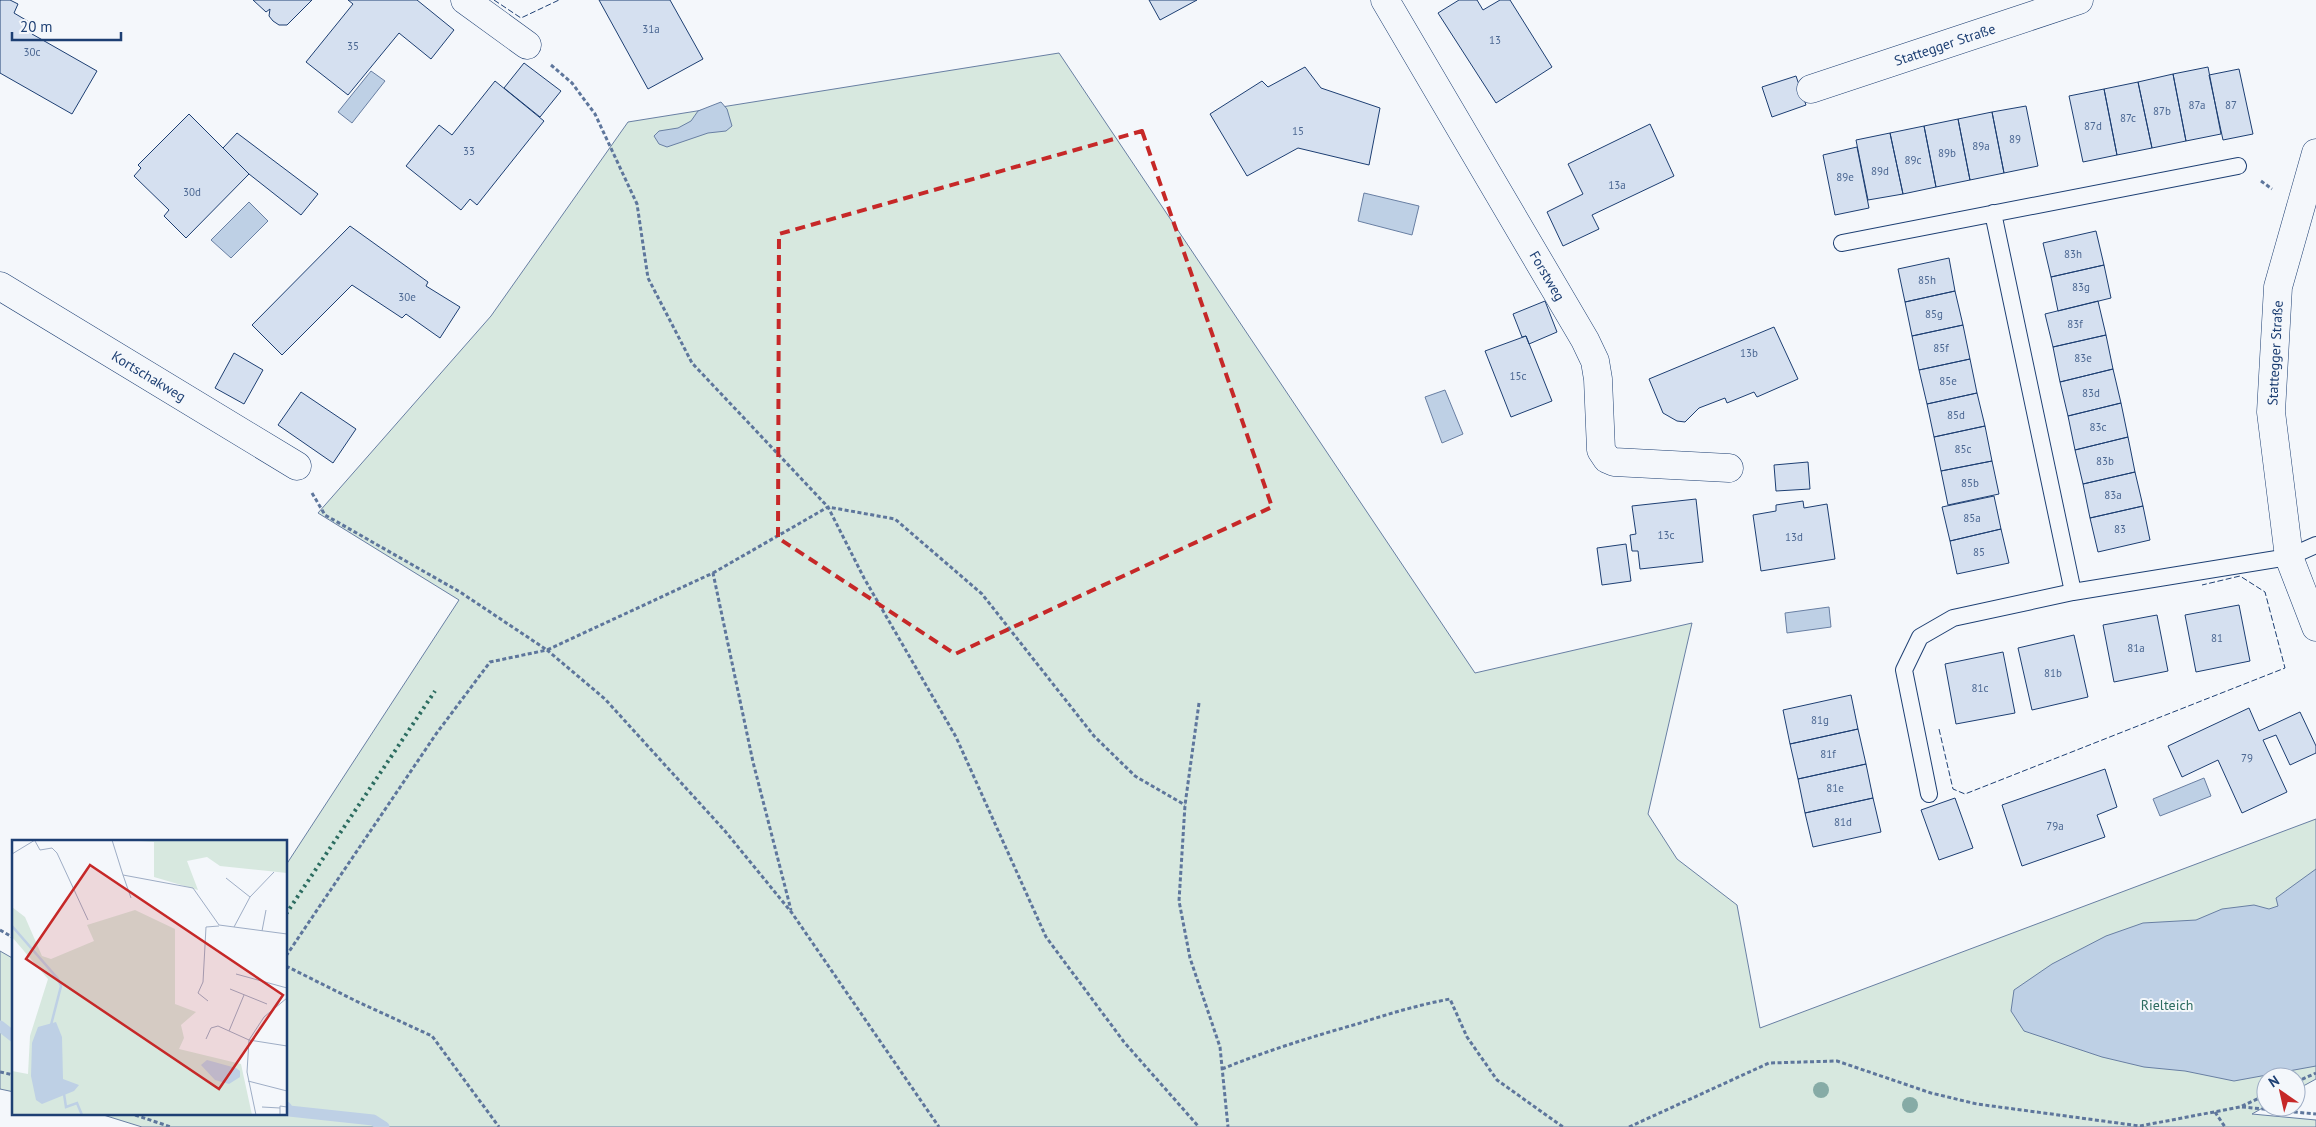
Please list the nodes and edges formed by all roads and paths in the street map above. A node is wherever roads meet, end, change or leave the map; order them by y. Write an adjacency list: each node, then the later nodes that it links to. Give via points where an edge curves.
1 (466, 0): 4 (street)
2 (1385, 0): 13 (street, Forstweg, via 1585,340 1595,361 1602,450 1607,459)
3 (2079, 0): 5 (street, Stattegger Straße)
4 (527, 45): 14 (path, via 572,84 595,114 637,204 648,278 692,364)
5 (1811, 89)
6 (2316, 153): 8 (street, Stattegger Straße)
7 (2238, 166): 8 (path); 9 (lane)
8 (2300, 207): 16 (street, Stattegger Straße, via 2278,287 2271,412)
9 (1993, 213): 10 (lane); 18 (lane)
10 (1842, 243)
11 (0, 286): 12 (street, Kortschakweg)
12 (297, 466): 20 (path, via 325,515 460,592)
13 (1729, 468)
14 (828, 507): 17 (path); 23 (path, via 895,519 982,594 1094,736 1135,776); 39 (path, via 864,578 956,737 1046,937 1124,1042)
15 (2316, 545): 16 (lane)
16 (2289, 557): 18 (lane); 19 (street, Stattegger Straße)
17 (713, 572): 20 (path); 24 (path, via 753,762)
18 (2073, 592): 22 (lane, via 1953,618 1920,637 1904,670)
19 (2316, 627)
20 (546, 650): 24 (path, via 605,699 725,831); 27 (path, via 490,662 436,734)
21 (1199, 704): 23 (path)
22 (1929, 794)
23 (1185, 805): 29 (path, via 1179,901 1190,958 1220,1047)
24 (792, 913): 38 (path)
25 (0, 930): 26 (path)
26 (12, 937)
27 (288, 953)
28 (288, 967): 37 (path, via 432,1036)
29 (1222, 1069): 40 (path); 41 (path, via 1261,1053 1426,1003 1450,999 1467,1036 1497,1080)
30 (2256, 1100): 31 (path)
31 (2240, 1107): 32 (path); 34 (path)
32 (2215, 1112): 35 (path); 43 (path)
33 (132, 1114): 36 (path)
34 (2316, 1114)
35 (2140, 1126): 42 (path, via 1977,1104 1931,1093 1837,1061 1769,1064)
36 (171, 1127)
37 (499, 1127)
38 (938, 1127)
39 (1199, 1127)
40 (1228, 1127)
41 (1563, 1127)
42 (1629, 1127)
43 (2225, 1127)

